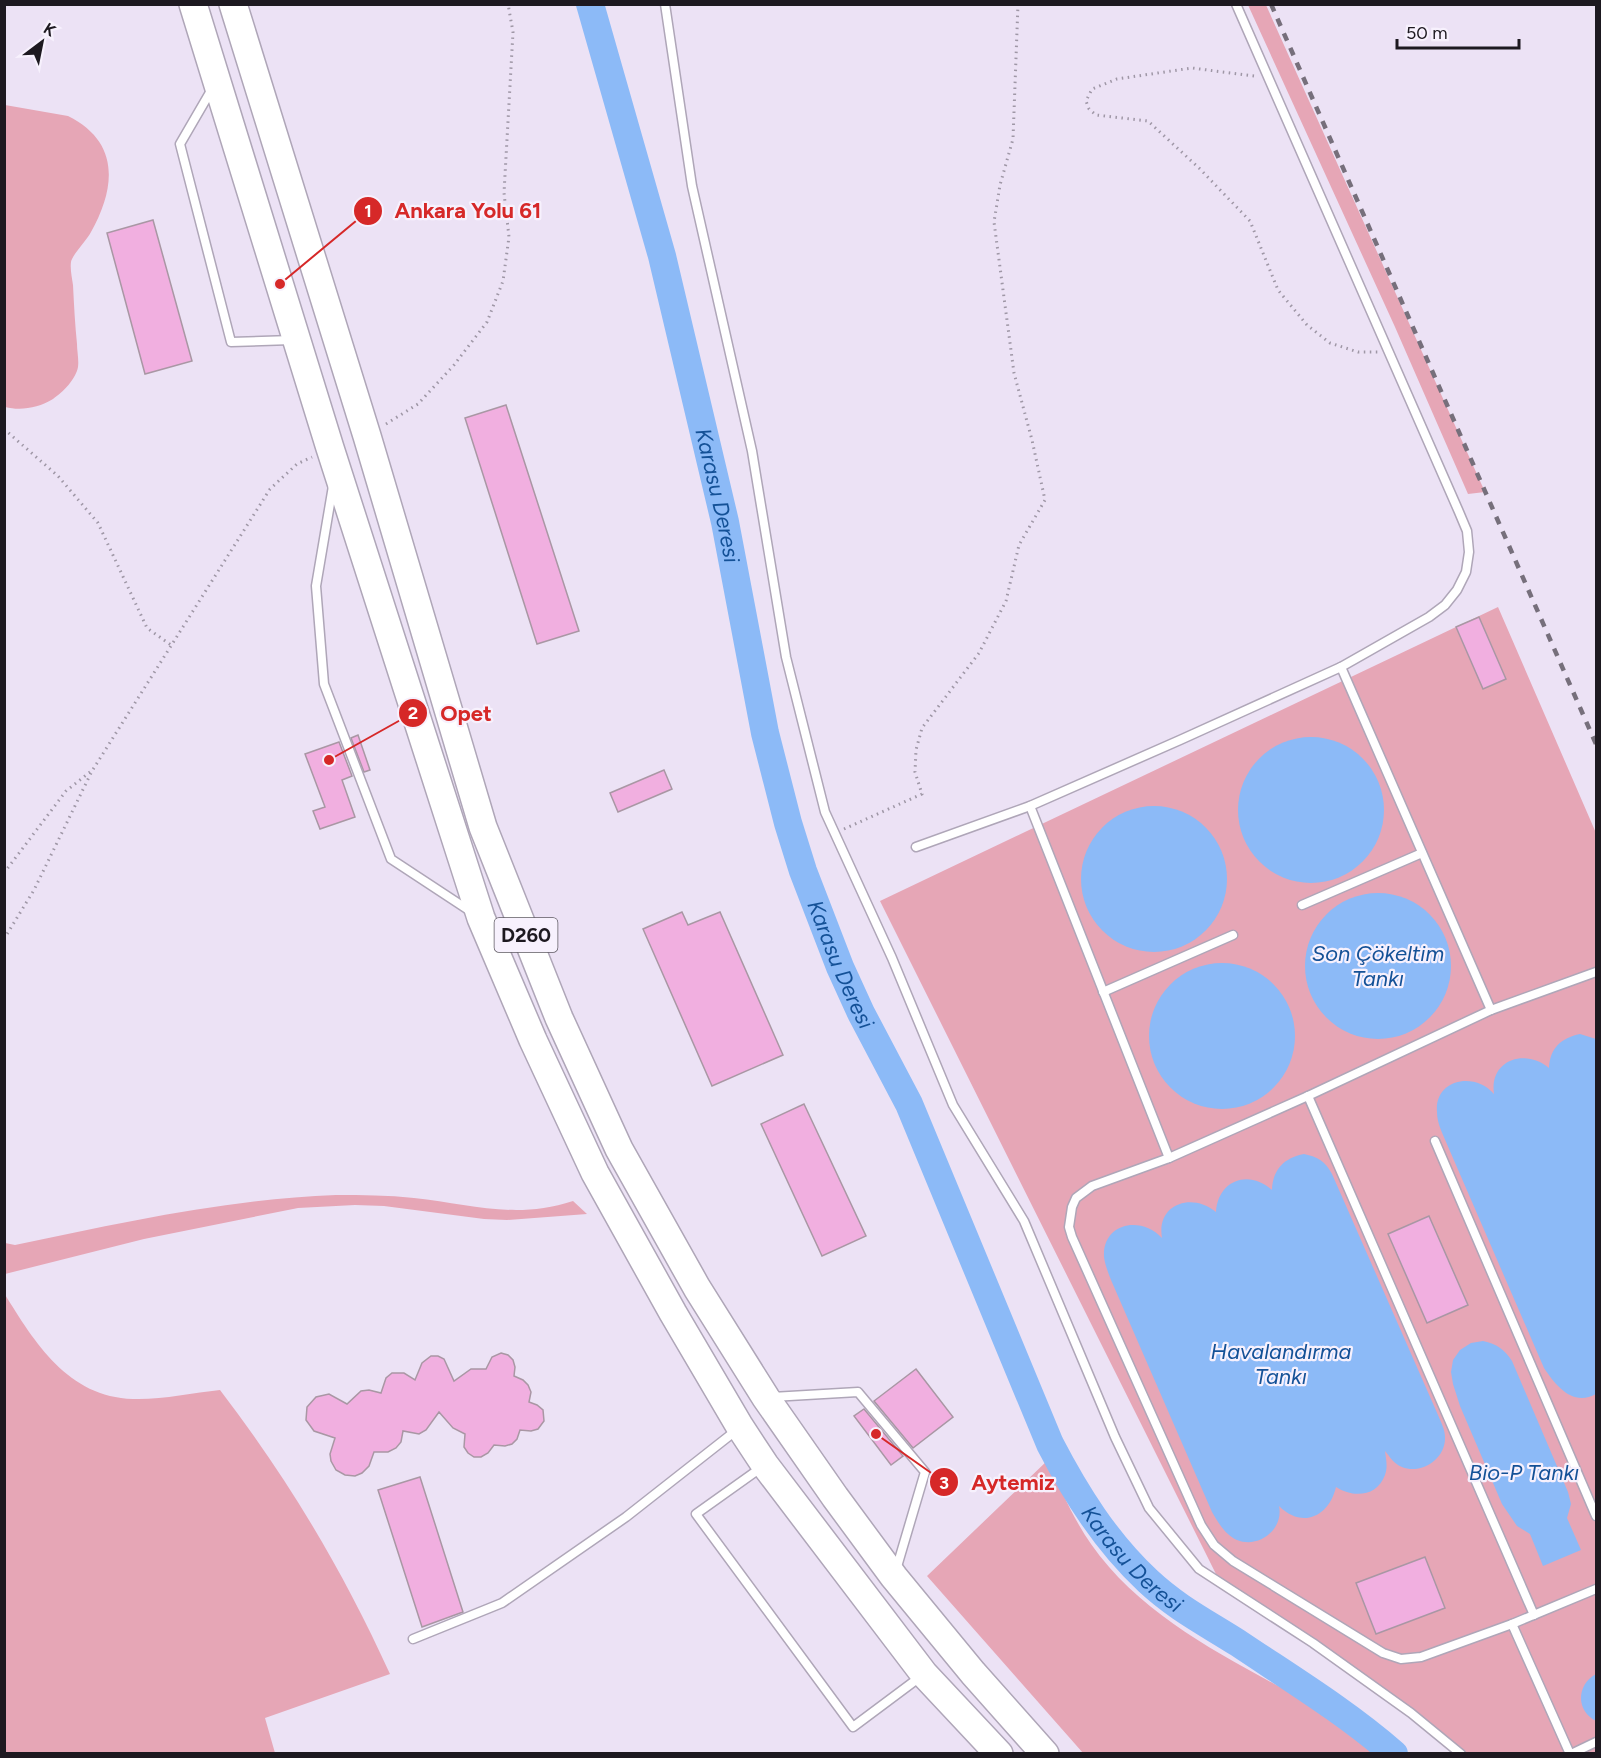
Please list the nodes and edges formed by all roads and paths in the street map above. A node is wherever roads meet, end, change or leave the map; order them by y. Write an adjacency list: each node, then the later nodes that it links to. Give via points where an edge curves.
1 (193, 4): 10 (highway, D260)
2 (233, 4): 8 (highway, D260)
3 (238, 4): 8 (highway)
4 (508, 4): 14 (path, via 513,32 504,193 509,237 503,281 487,322 454,365 418,404)
5 (665, 4): 20 (lane, via 692,186 752,451 786,657 825,813)
6 (1018, 4): 20 (path, via 1012,139 994,222 1014,373 1045,500 1019,545 1006,601 979,653 922,728 915,750 915,772 922,794)
7 (1236, 4): 9 (lane)
8 (247, 48): 14 (highway, D260)
9 (1268, 78): 12 (lane); 12 (path, via 1181,70 1117,79 1092,88 1086,100 1096,115 1148,122 1200,169 1250,221 1278,290 1307,325 1330,343 1358,352)
10 (217, 81): 11 (highway, D260); 11 (lane, via 180,144 231,342)
11 (297, 340): 15 (highway, D260)
12 (1388, 352): 17 (lane, via 1467,531 1469,552 1466,572 1445,605)
13 (4, 429): 16 (path, via 58,476 98,523 147,628)
14 (367, 436): 34 (highway, D260, via 483,827 559,1018 619,1149 697,1288)
15 (333, 458): 16 (path, via 297,464 270,489); 25 (highway, D260); 25 (lane, via 316,586 324,684 391,859)
16 (171, 645): 18 (path)
17 (1341, 667): 19 (lane); 22 (lane)
18 (92, 771): 23 (path, via 66,791); 27 (path, via 34,890)
19 (1030, 806): 21 (lane); 29 (lane)
20 (835, 834): 47 (lane, via 953,1105 1024,1221 1149,1508 1199,1569 1313,1643)
21 (916, 847)
22 (1422, 853): 24 (lane); 30 (lane)
23 (4, 873)
24 (1302, 905)
25 (480, 918): 35 (highway, D260, via 595,1173)
26 (1233, 935): 29 (lane)
27 (4, 939)
28 (1596, 972): 30 (lane)
29 (1103, 992): 33 (lane)
30 (1491, 1010): 31 (lane)
31 (1308, 1096): 33 (lane); 40 (lane)
32 (1435, 1141): 37 (lane)
33 (1169, 1158): 41 (lane, via 1083,1191 1072,1207 1069,1227 1207,1536 1233,1561 1392,1657 1421,1657)
34 (766, 1398): 38 (highway, D260); 38 (lane, via 858,1392 925,1472)
35 (740, 1427): 36 (highway, D260); 42 (lane, via 626,1517 502,1603)
36 (765, 1465): 43 (highway, D260); 43 (lane, via 696,1514 853,1727)
37 (1596, 1516)
38 (894, 1576): 46 (highway, D260)
39 (1596, 1589): 40 (lane)
40 (1534, 1615): 41 (lane)
41 (1512, 1624): 48 (lane)
42 (413, 1639)
43 (924, 1674): 45 (highway, D260)
44 (1596, 1742): 48 (lane)
45 (999, 1754)
46 (1045, 1754)
47 (1461, 1754)
48 (1570, 1754)

